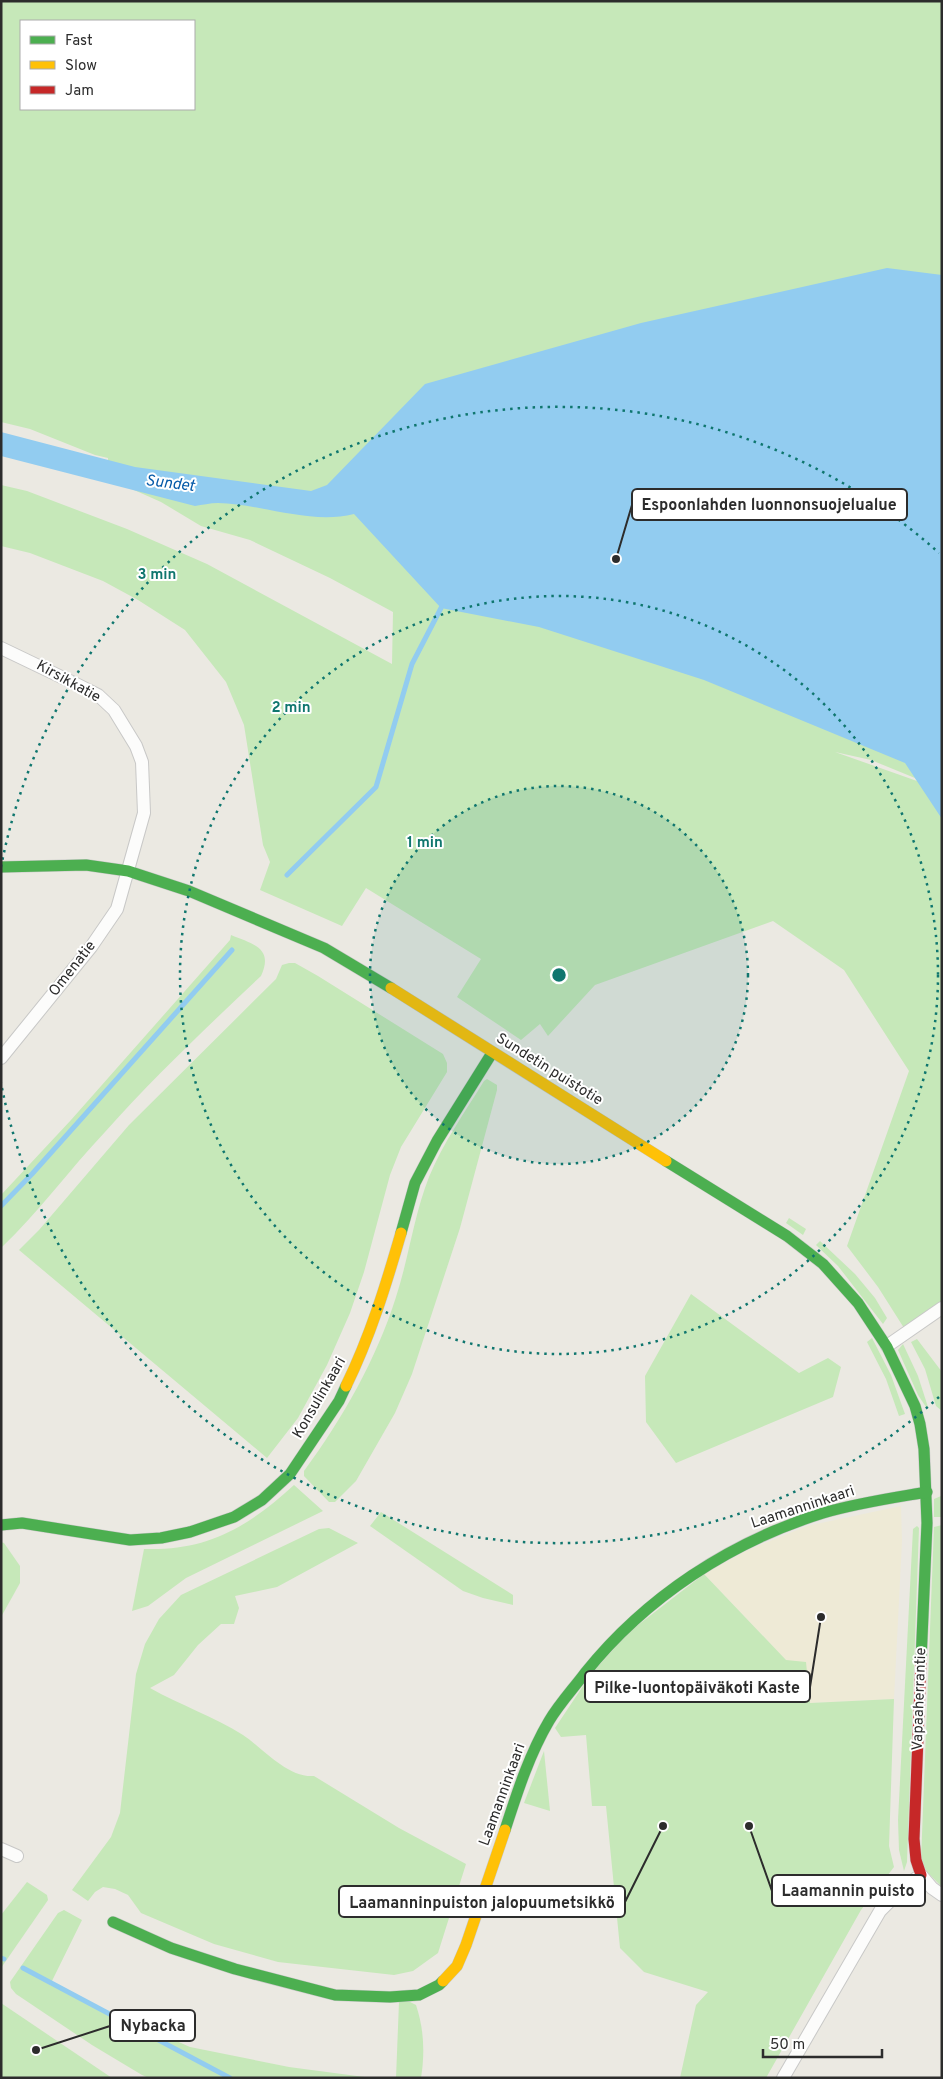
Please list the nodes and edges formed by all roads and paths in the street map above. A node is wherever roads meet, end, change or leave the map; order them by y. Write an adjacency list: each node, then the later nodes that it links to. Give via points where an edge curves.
1 (1, 648): 3 (street, Kirsikkatie, via 98,696 123,723 142,762 144,781 144,813)
2 (1, 867): 3 (street, Sundetin puistotie, via 86,865)
3 (128, 871): 4 (street, Sundetin puistotie, via 189,891 324,948 417,1003); 5 (street, Omenatie, via 117,909 91,947)
4 (492, 1053): 7 (street, Sundetin puistotie, via 787,1236 845,1286); 9 (street, Konsulinkaari, via 436,1141 415,1183 384,1294 357,1364 339,1401 290,1474 262,1500 234,1517 216,1525 161,1538 130,1540 22,1523)
5 (1, 1058)
6 (942, 1308): 7 (street)
7 (886, 1346): 8 (street, Sundetin puistotie, via 918,1418)
8 (927, 1492): 12 (street, Vapaaherrantie, via 914,1839); 14 (street, Laamanninkaari, via 833,1510 756,1538 712,1560 628,1623 586,1669 547,1724 519,1789 466,1945 457,1966 439,1985 419,1995 335,1994 235,1969 171,1948)
9 (1, 1525)
10 (1, 1849): 11 (street)
11 (17, 1856)
12 (921, 1875): 13 (street); 15 (street, via 880,1911)
13 (942, 1895)
14 (113, 1922)
15 (783, 2078)

